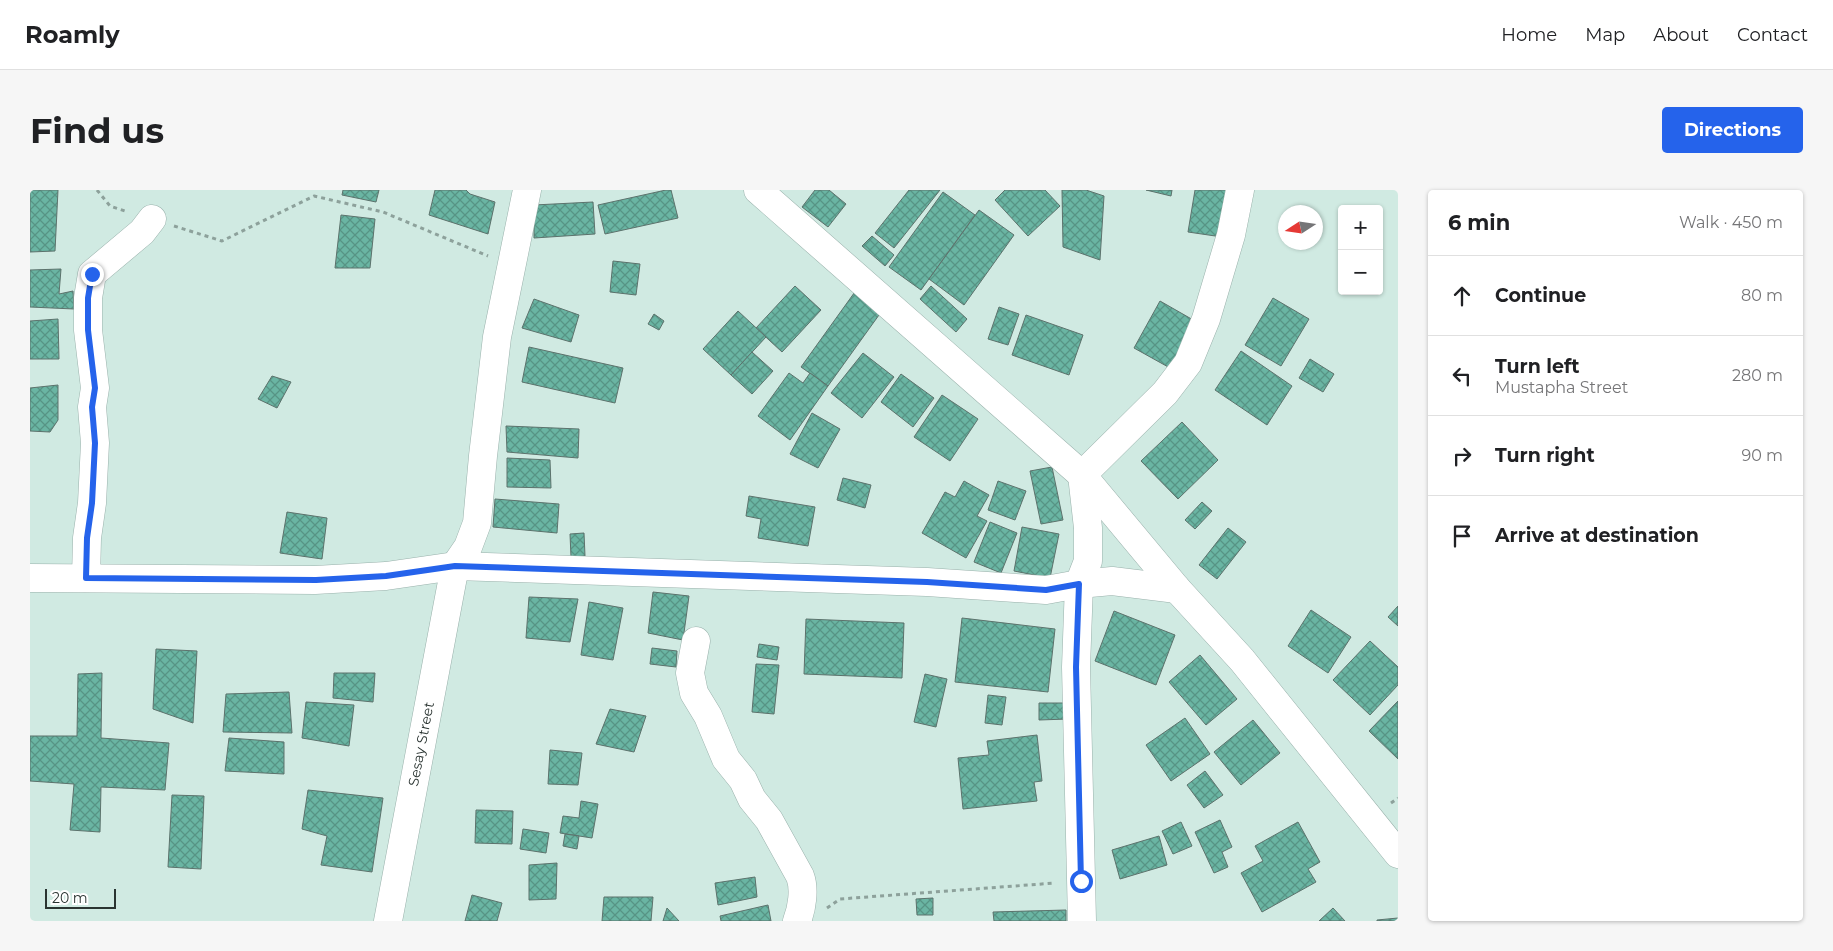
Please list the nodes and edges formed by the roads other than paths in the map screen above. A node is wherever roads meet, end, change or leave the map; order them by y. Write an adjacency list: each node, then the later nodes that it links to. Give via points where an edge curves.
1 (527, 190): 6 (street, via 497,337 477,523 468,547)
2 (758, 190): 5 (street)
3 (1240, 190): 5 (street, via 1206,319 1188,363 1165,393)
4 (152, 219): 8 (street, via 142,232 92,274 88,330 95,388 92,407 95,443)
5 (1082, 476): 9 (street, via 1088,561); 10 (street)
6 (455, 566): 8 (street, via 386,576 316,580); 9 (street, via 936,582 1046,590); 13 (street, Sesay Street)
7 (30, 578): 8 (street)
8 (86, 578)
9 (1079, 584): 10 (street, via 1112,581); 15 (street, via 1076,667)
10 (1177, 589): 12 (street, via 1242,660)
11 (696, 641): 14 (street, via 690,674 694,693 708,716 726,759 769,820 800,876 802,903)
12 (1398, 854)
13 (388, 921)
14 (797, 921)
15 (1082, 921)

